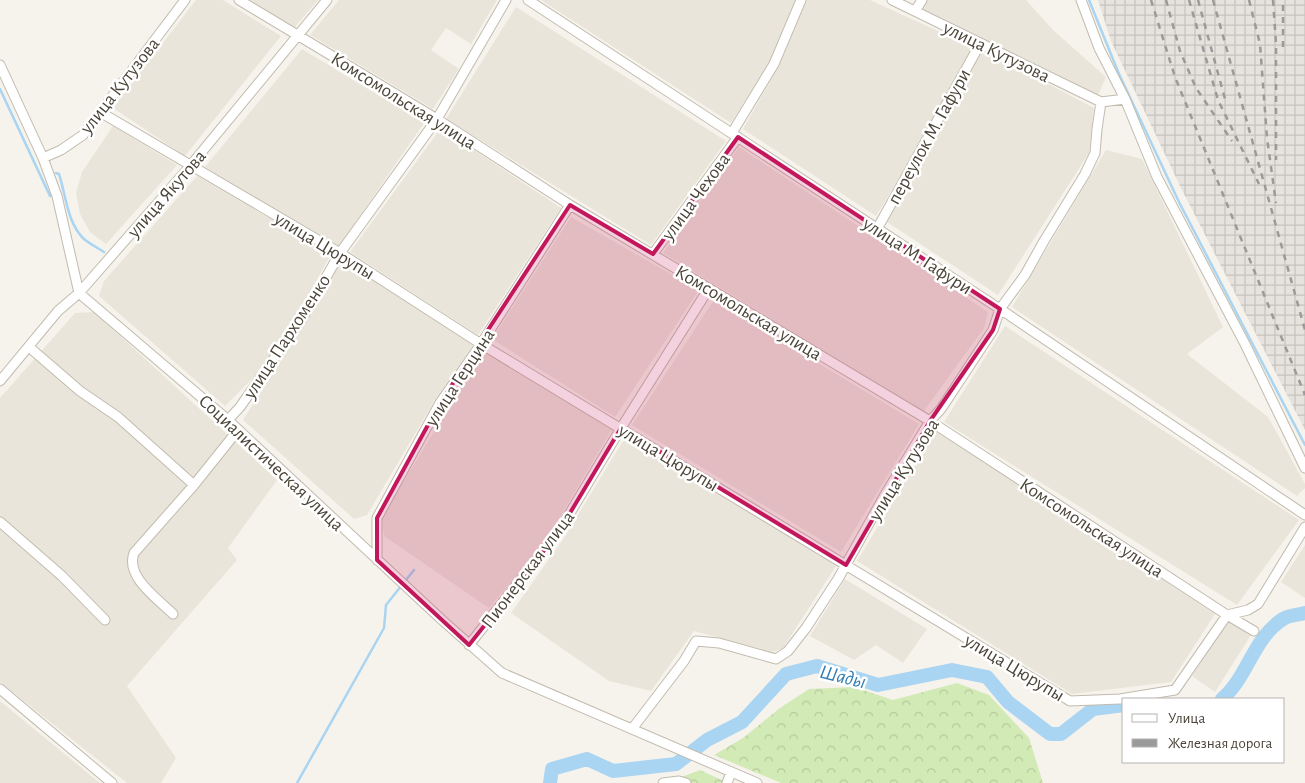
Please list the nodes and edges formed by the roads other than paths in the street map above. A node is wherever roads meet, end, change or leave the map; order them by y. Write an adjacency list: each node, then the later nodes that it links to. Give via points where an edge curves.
1 (185, 0): 16 (street, улица Кутузова)
2 (239, 0): 11 (street, Комсомольская улица)
3 (327, 0): 11 (street, улица Якутова)
4 (506, 0): 17 (street, улица Пархоменко)
5 (528, 0): 18 (street, улица М. Гафури)
6 (802, 0): 18 (street, улица Чехова, via 774,64)
7 (892, 0): 10 (street, улица Кутузова)
8 (922, 0): 10 (street)
9 (1081, 0): 14 (street, via 1099,48)
10 (915, 11): 12 (street, улица Кутузова)
11 (297, 35): 17 (street, Комсомольская улица); 20 (street, улица Якутова)
12 (980, 44): 15 (street, улица Кутузова); 22 (street, переулок М. Гафури)
13 (0, 65): 19 (street)
14 (1125, 99): 15 (street); 35 (street, via 1157,176 1245,344)
15 (1102, 102): 27 (street, улица Кутузова, via 1095,154 1025,275)
16 (100, 112): 19 (street, улица Кутузова, via 82,135); 20 (street, улица Цюрупы)
17 (437, 118): 21 (street, Комсомольская улица); 23 (street, улица Пархоменко)
18 (735, 135): 22 (street, улица М. Гафури); 24 (street, улица Чехова)
19 (44, 158): 26 (street, via 57,196)
20 (191, 165): 23 (street, улица Цюрупы); 26 (street, улица Якутова)
21 (570, 205): 24 (street, Комсомольская улица); 28 (street, улица Герцина)
22 (877, 229): 27 (street, улица М. Гафури)
23 (340, 252): 28 (street, улица Цюрупы); 31 (street, улица Пархоменко, via 303,317)
24 (652, 254): 25 (street, Комсомольская улица)
25 (709, 288): 32 (street, Комсомольская улица); 33 (street, Пионерская улица)
26 (79, 293): 29 (street, улица Якутова, via 58,311); 31 (street, Социалистическая улица)
27 (1000, 309): 32 (street, улица Кутузова, via 993,330); 37 (street, улица М. Гафури)
28 (481, 344): 33 (street, улица Цюрупы); 40 (street, улица Герцина, via 440,403 377,518)
29 (29, 347): 30 (street, улица Якутова); 36 (street, via 80,391 118,417)
30 (0, 381)
31 (228, 420): 34 (street, Социалистическая улица)
32 (930, 421): 41 (street, улица Кутузова); 43 (street, Комсомольская улица)
33 (621, 428): 41 (street, улица Цюрупы); 46 (street, Пионерская улица, via 558,534)
34 (238, 430): 36 (street); 40 (street, Социалистическая улица)
35 (1305, 468)
36 (194, 485): 42 (street, via 131,560 139,580)
37 (1305, 515)
38 (0, 522): 44 (street, via 62,576)
39 (1305, 527): 43 (street, via 1258,604)
40 (377, 560): 46 (street, Социалистическая улица)
41 (846, 565): 49 (street, улица Цюрупы, via 1070,701); 50 (street, улица Кутузова, via 788,651 776,659 719,643 696,641)
42 (172, 614)
43 (1227, 615): 45 (street, Комсомольская улица); 48 (street, улица Цюрупы, via 1175,690)
44 (105, 620)
45 (1254, 631)
46 (470, 645): 50 (street, Социалистическая улица, via 502,673)
47 (0, 688): 52 (street)
48 (1126, 698)
49 (1122, 699)
50 (632, 730): 51 (street, Социалистическая улица)
51 (731, 772): 55 (street); 56 (street, Социалистическая улица)
52 (112, 783)
53 (662, 783): 54 (street)
54 (686, 783)
55 (727, 783)
56 (757, 783)

